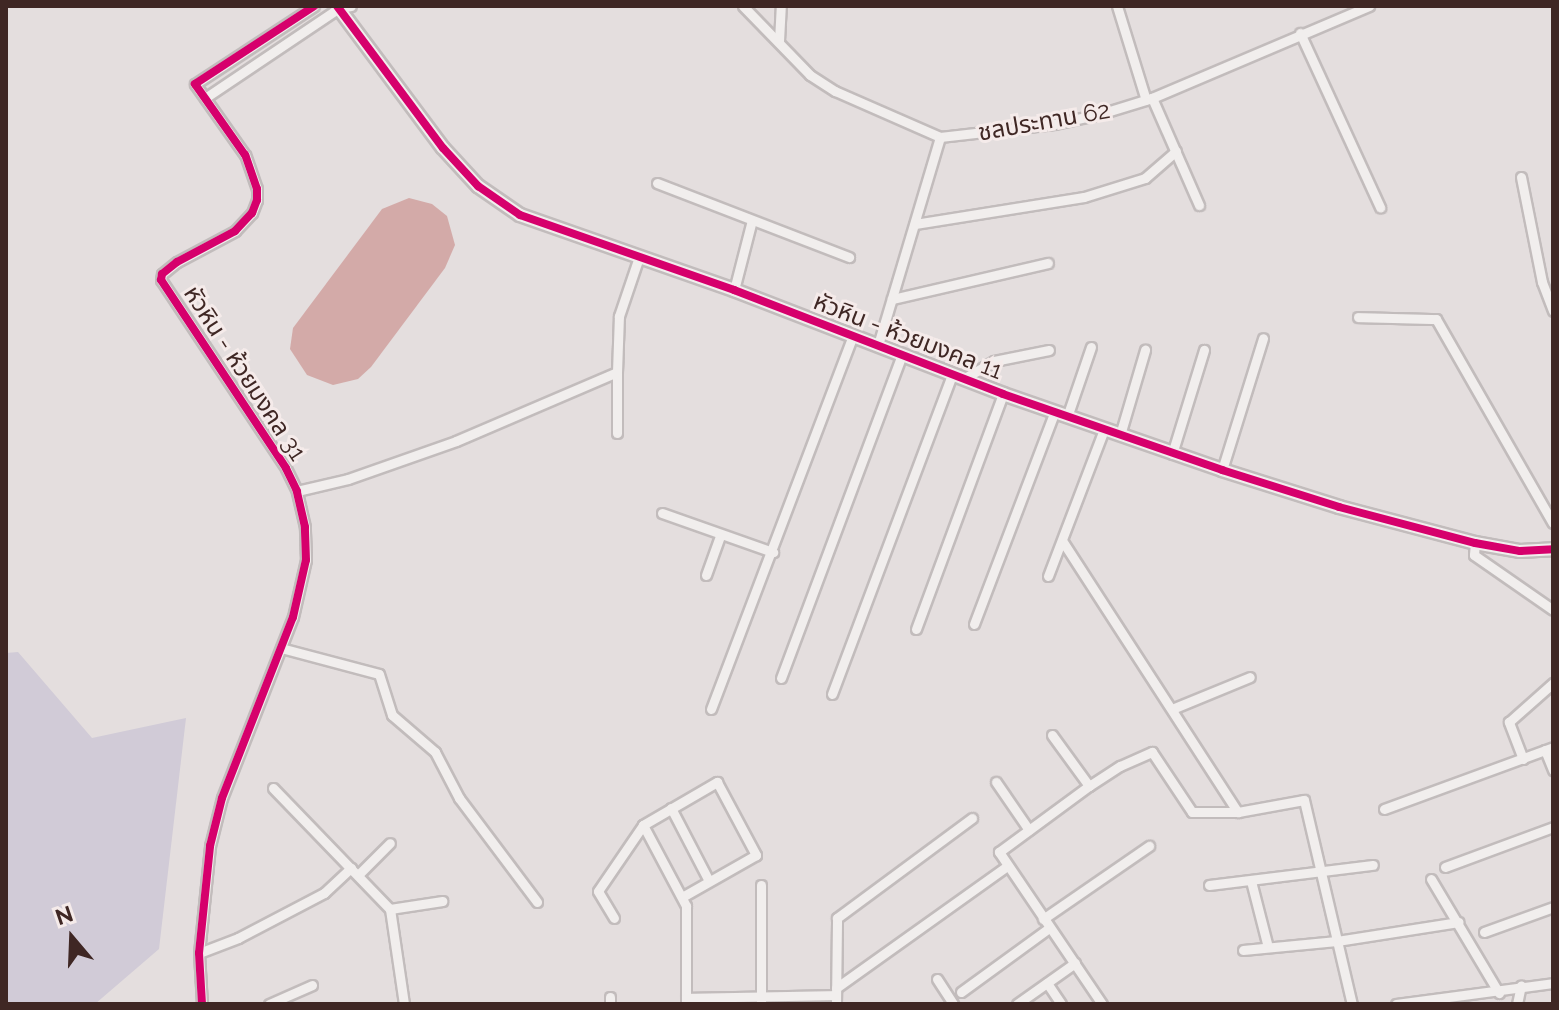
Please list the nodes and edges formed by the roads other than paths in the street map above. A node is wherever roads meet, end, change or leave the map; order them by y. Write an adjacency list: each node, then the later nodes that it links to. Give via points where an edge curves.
1 (314, 6): 11 (street, via 195,84)
2 (743, 6): 10 (street)
3 (781, 6): 10 (street)
4 (1117, 6): 12 (street)
5 (1333, 6): 8 (street)
6 (1369, 6): 8 (street, ชลประทาน 62)
7 (342, 7): 11 (street); 21 (street, หัวหิน - ห้วยมงคล 11, via 417,115 478,186 520,215)
8 (1337, 17): 9 (street, ชลประทาน 62)
9 (1300, 33): 12 (street, ชลประทาน 62); 18 (street)
10 (779, 41): 13 (street, via 810,75 835,91)
11 (205, 98): 46 (street, หัวหิน - ห้วยมงคล 31, via 245,155 257,200 235,231 177,262 161,280)
12 (1149, 99): 13 (street, ชลประทาน 62, via 1054,124); 14 (street)
13 (940, 137): 20 (street)
14 (1176, 151): 17 (street); 20 (street, via 1145,178 1084,197)
15 (1521, 177): 26 (street)
16 (657, 183): 19 (street)
17 (1199, 205)
18 (1380, 207)
19 (752, 220): 22 (street); 24 (street)
20 (915, 224): 25 (street)
21 (639, 257): 24 (street, หัวหิน - ห้วยมงคล 11); 36 (street, via 619,316)
22 (849, 257)
23 (1048, 263): 25 (street)
24 (734, 290): 28 (street, หัวหิน - ห้วยมงคล 11)
25 (892, 299): 30 (street)
26 (1553, 311)
27 (1358, 317): 48 (street, via 1431,317 1440,324)
28 (853, 336): 30 (street, หัวหิน - ห้วยมงคล 11); 53 (street)
29 (1263, 338): 45 (street)
30 (878, 345): 35 (street, หัวหิน - ห้วยมงคล 11)
31 (1091, 347): 40 (street)
32 (1049, 350): 37 (street, via 994,361)
33 (1145, 350): 43 (street)
34 (1204, 350): 44 (street)
35 (902, 355): 37 (street, หัวหิน - ห้วยมงคล 11); 61 (street)
36 (617, 372): 42 (street); 46 (street, via 456,441)
37 (958, 376): 38 (street, หัวหิน - ห้วยมงคล 11); 63 (street)
38 (1003, 394): 39 (street, หัวหิน - ห้วยมงคล 11); 58 (street)
39 (1054, 413): 40 (street, หัวหิน - ห้วยมงคล 11); 57 (street)
40 (1067, 417): 41 (street, หัวหิน - ห้วยมงคล 11)
41 (1104, 429): 43 (street, หัวหิน - ห้วยมงคล 11); 50 (street)
42 (617, 433)
43 (1120, 435): 44 (street, หัวหิน - ห้วยมงคล 11)
44 (1172, 454): 45 (street, หัวหิน - ห้วยมงคล 11)
45 (1222, 470): 51 (street, หัวหิน - ห้วยมงคล 11)
46 (297, 491): 59 (street, หัวหิน - ห้วยมงคล 31, via 306,560)
47 (662, 513): 49 (street)
48 (1553, 523)
49 (720, 536): 53 (street); 54 (street)
50 (1063, 542): 55 (street); 65 (street)
51 (1475, 543): 52 (street, หัวหิน - ห้วยมงคล 11, via 1510,550); 56 (street, via 1474,555)
52 (1553, 549)
53 (773, 552): 64 (street)
54 (706, 575)
55 (1048, 576)
56 (1553, 610)
57 (974, 624)
58 (916, 629)
59 (281, 648): 93 (street, via 379,674 392,715 435,752 459,798); 104 (street, หัวหิน - ห้วยมงคล 31, via 222,798 210,846)
60 (1250, 677): 65 (street)
61 (781, 678)
62 (1553, 683): 68 (street, via 1509,722)
63 (832, 694)
64 (711, 709)
65 (1172, 709): 75 (street)
66 (1052, 735): 71 (street)
67 (1549, 749): 68 (street); 69 (street)
68 (1523, 759): 74 (street)
69 (1553, 770)
70 (996, 782): 79 (street)
71 (1089, 786): 75 (street, via 1152,752 1192,812); 79 (street)
72 (273, 788): 85 (street)
73 (671, 808): 77 (street); 88 (street); 88 (street, via 717,782 756,855)
74 (1384, 809)
75 (1238, 812): 86 (street, via 1304,800)
76 (972, 818): 113 (street, via 837,918)
77 (643, 825): 94 (street); 97 (street, via 598,891)
78 (1553, 827): 84 (street)
79 (1029, 830): 83 (street, via 999,852)
80 (390, 843): 85 (street)
81 (1149, 846): 99 (street)
82 (1373, 865): 86 (street)
83 (1007, 866): 99 (street); 113 (street)
84 (1445, 867)
85 (354, 871): 96 (street); 104 (street, via 324,893)
86 (1321, 872): 89 (street); 101 (street)
87 (1431, 879): 98 (street)
88 (709, 881): 94 (street)
89 (1251, 881): 91 (street); 102 (street)
90 (761, 885): 115 (street)
91 (1209, 885)
92 (442, 901): 96 (street)
93 (537, 902)
94 (684, 902): 114 (street)
95 (1553, 907): 100 (street)
96 (390, 909): 119 (street)
97 (614, 918)
98 (1459, 922): 101 (street); 112 (street)
99 (1046, 923): 105 (street); 111 (street)
100 (1484, 932)
101 (1337, 941): 102 (street); 124 (street)
102 (1268, 947): 103 (street)
103 (1243, 950)
104 (199, 953): 117 (street, หัวหิน - ห้วยมงคล 31)
105 (1075, 963): 107 (street); 123 (street)
106 (937, 979): 120 (street)
107 (1047, 983): 121 (street); 122 (street)
108 (1553, 983): 110 (street)
109 (312, 985): 118 (street)
110 (1521, 985): 112 (street); 126 (street)
111 (961, 992)
112 (1499, 993): 116 (street)
113 (836, 996): 115 (street)
114 (686, 1001): 115 (street)
115 (761, 1001)
116 (1445, 1001): 125 (street)
117 (202, 1004)
118 (269, 1004)
119 (404, 1004)
120 (953, 1004)
121 (1017, 1004)
122 (1061, 1004)
123 (1102, 1004)
124 (1352, 1004)
125 (1396, 1004)
126 (1517, 1004)

